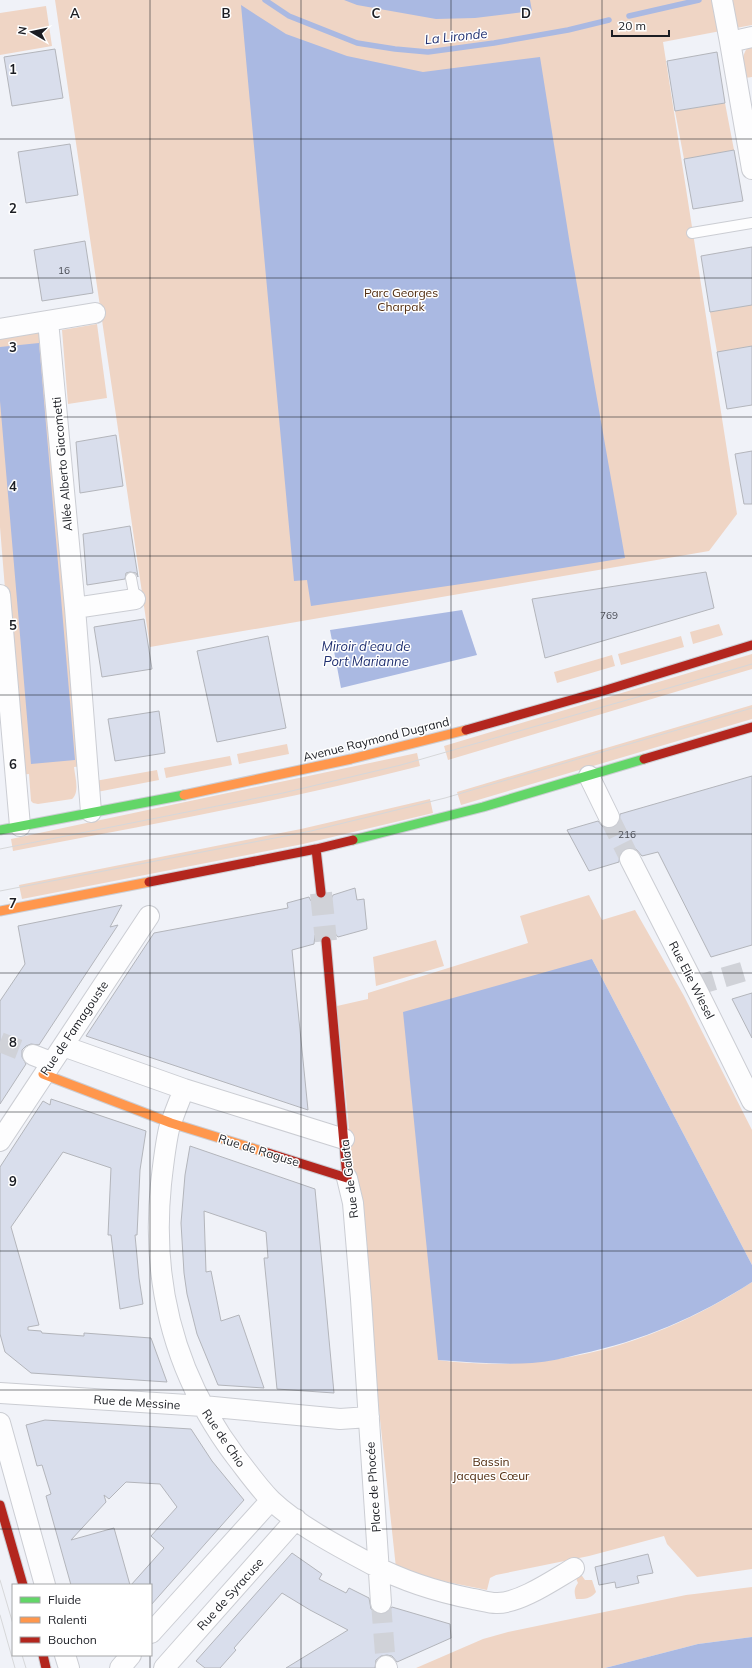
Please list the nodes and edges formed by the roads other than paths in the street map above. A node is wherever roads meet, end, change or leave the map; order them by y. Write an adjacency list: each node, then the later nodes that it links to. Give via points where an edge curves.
1 (722, 0): 3 (street)
2 (752, 37): 3 (street)
3 (730, 42): 4 (street)
4 (752, 169)
5 (752, 223): 6 (lane)
6 (692, 233)
7 (95, 313): 8 (street)
8 (48, 321): 9 (street); 13 (street, Allée Alberto Giacometti)
9 (0, 329)
10 (131, 578): 12 (lane)
11 (0, 595): 19 (street)
12 (135, 599): 13 (street)
13 (75, 608): 17 (street, Allée Alberto Giacometti)
14 (752, 645): 17 (main road, Avenue Raymond Dugrand, via 442,736 260,779)
15 (752, 727): 16 (main road)
16 (588, 776): 18 (street); 21 (main road, via 484,807)
17 (92, 812): 19 (main road, Avenue Raymond Dugrand)
18 (609, 817)
19 (20, 826): 20 (main road, Avenue Raymond Dugrand)
20 (0, 830)
21 (316, 849): 23 (main road); 24 (main road)
22 (630, 859): 30 (street, Rue Elie Wiesel)
23 (321, 893)
24 (0, 911)
25 (149, 916): 27 (street, Rue de Famagouste)
26 (326, 941): 32 (main road, Rue de Galata)
27 (63, 1046): 28 (street, Rue de Famagouste); 29 (street)
28 (42, 1064): 31 (main road, Rue de Raguse); 33 (street, Rue de Famagouste)
29 (184, 1089): 31 (street); 32 (street)
30 (752, 1101)
31 (171, 1123): 34 (main road, Rue de Raguse); 36 (street, Rue de Chio, via 158,1208 161,1280 172,1330 186,1371)
32 (344, 1139): 34 (main road, Rue de Galata)
33 (0, 1141)
34 (348, 1178): 37 (street, Rue de Galata, via 353,1203 362,1299)
35 (0, 1393): 36 (street, Rue de Messine)
36 (203, 1406): 37 (street, Rue de Messine, via 340,1419); 39 (street, Rue de Chio, via 220,1436)
37 (369, 1417): 42 (street, Place de Phocée)
38 (0, 1423): 45 (street)
39 (271, 1500): 41 (street, Rue de Chio); 47 (street)
40 (0, 1505): 44 (main road)
41 (296, 1519): 42 (street, Rue de Chio, via 344,1550); 54 (street, Rue de Syracuse)
42 (378, 1563): 43 (street, Rue de Chio, via 419,1586 497,1603 520,1597); 46 (street, Place de Phocée)
43 (574, 1568)
44 (23, 1584)
45 (45, 1584)
46 (382, 1603)
47 (152, 1632)
48 (43, 1656): 51 (main road)
49 (65, 1656): 52 (street)
50 (130, 1656): 53 (street)
51 (46, 1668)
52 (68, 1668)
53 (120, 1668)
54 (164, 1668)

